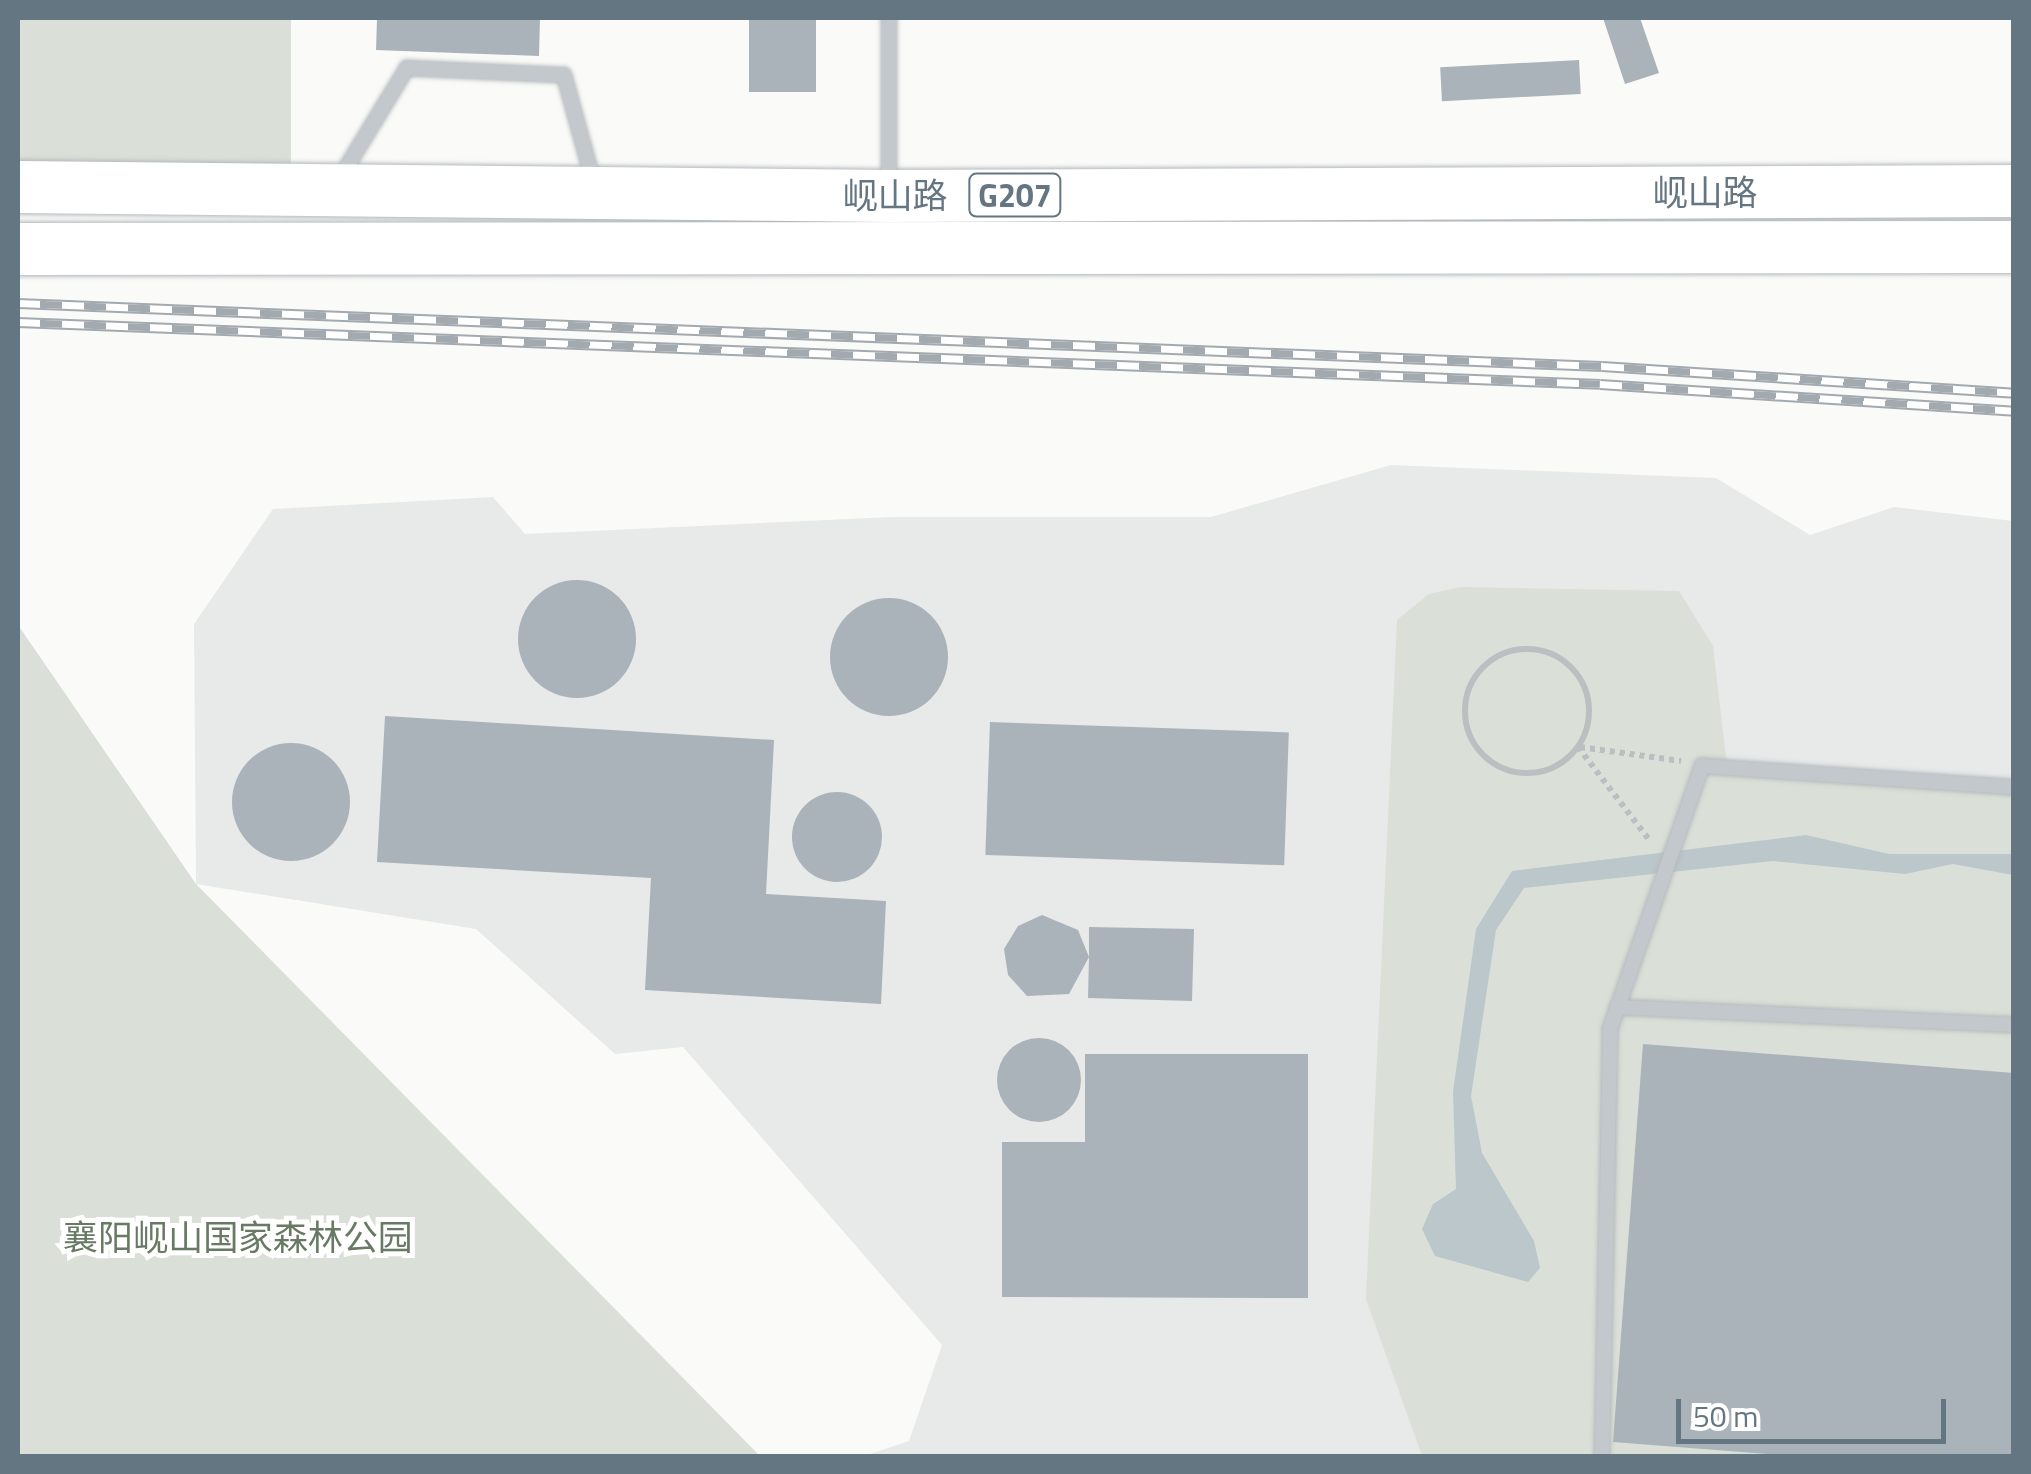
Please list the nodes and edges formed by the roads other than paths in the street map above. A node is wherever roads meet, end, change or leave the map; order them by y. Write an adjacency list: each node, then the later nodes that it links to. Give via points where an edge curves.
1 (888, 18): 6 (lane)
2 (18, 186): 5 (highway, 岘山路 / G207)
3 (595, 190): 5 (highway, 岘山路 / G207); 5 (lane, via 564,75 407,68); 6 (highway, 岘山路 / G207)
4 (2014, 191): 6 (highway, 岘山路 / G207)
5 (330, 194)
6 (890, 196)
7 (2014, 246): 8 (highway, 岘山路 / G207)
8 (18, 248)
9 (2014, 788): 10 (lane, via 1702,766)
10 (1618, 1008): 11 (lane); 12 (lane, via 1610,1029)
11 (2014, 1025)
12 (1602, 1456)

